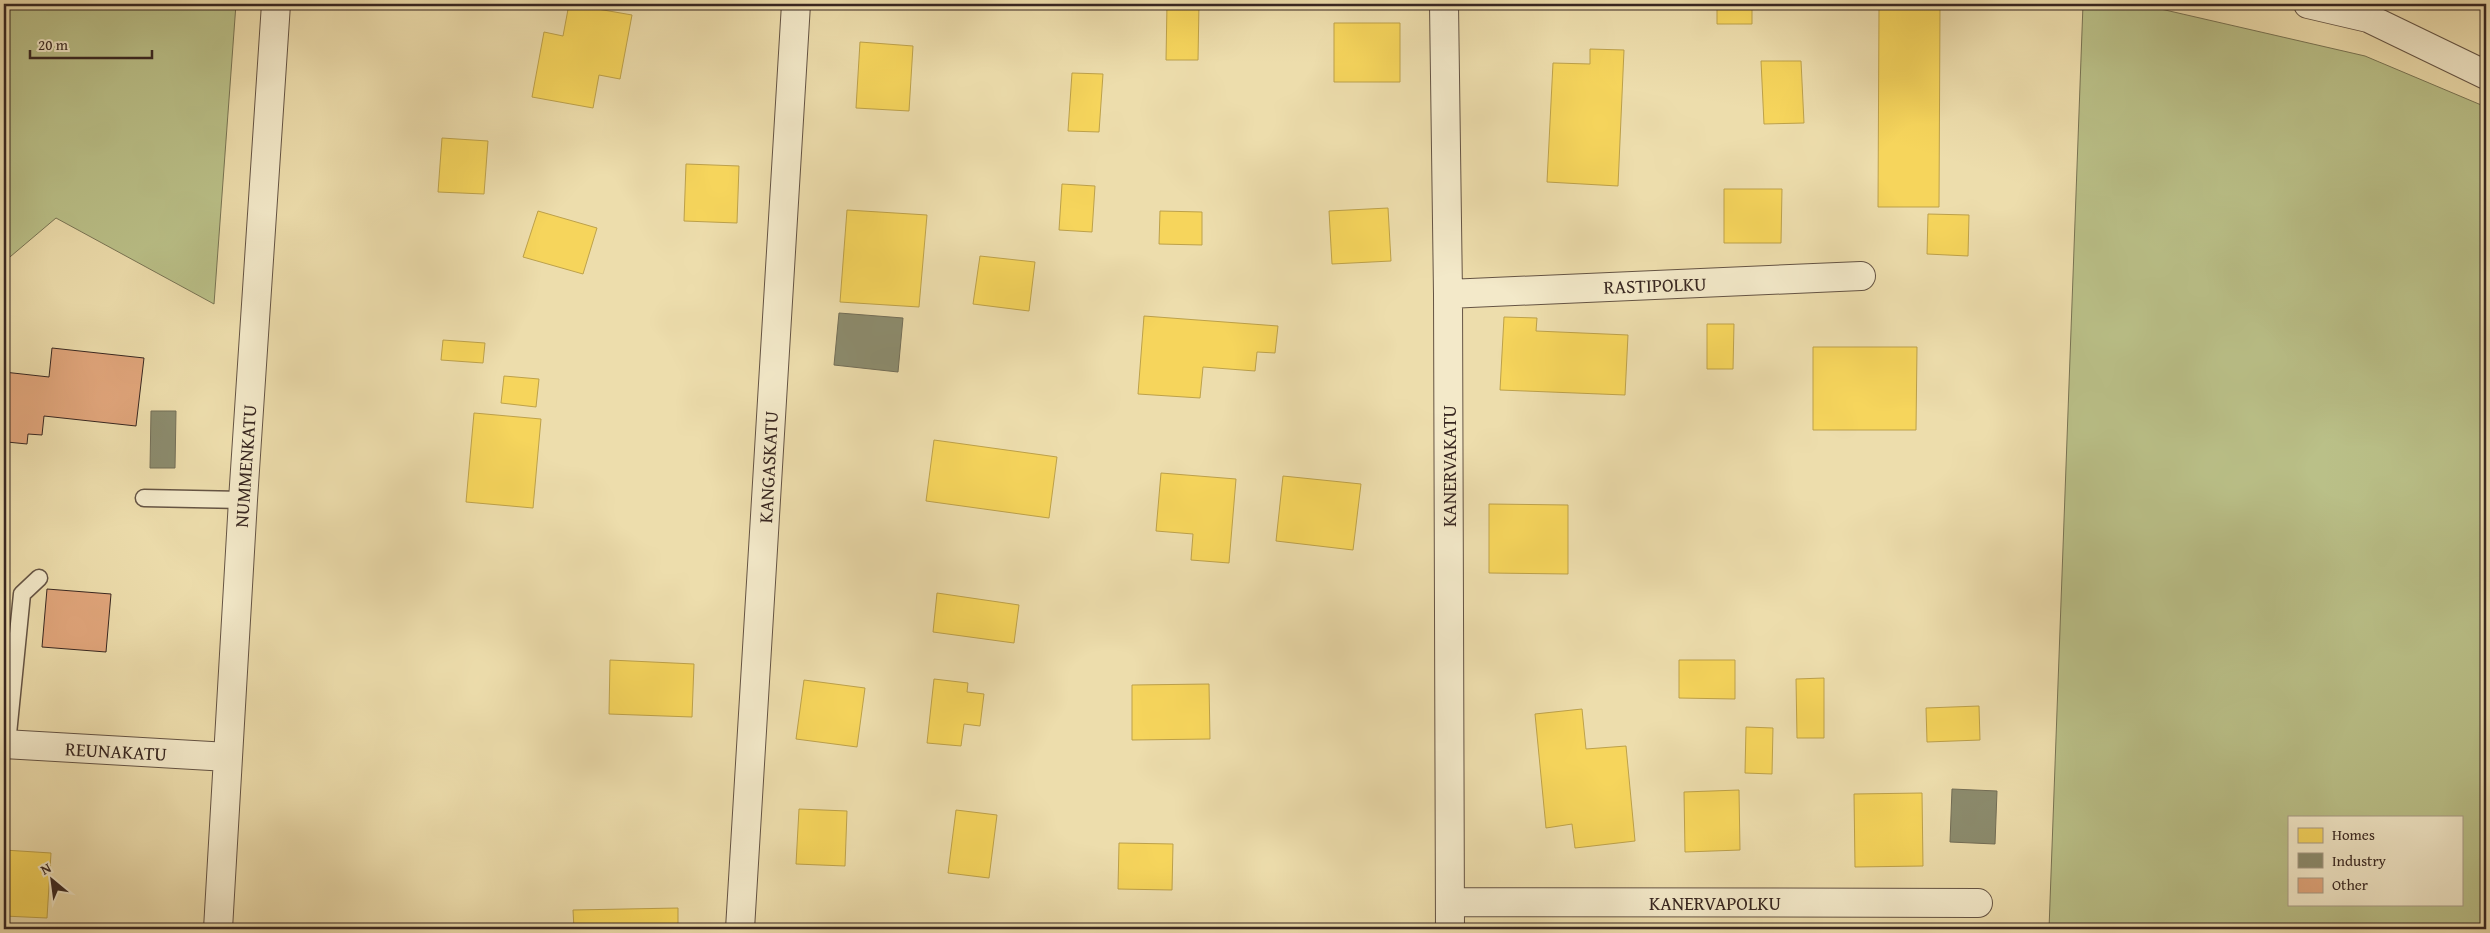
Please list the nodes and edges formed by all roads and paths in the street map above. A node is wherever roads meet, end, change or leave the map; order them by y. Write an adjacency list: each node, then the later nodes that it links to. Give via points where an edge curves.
1 (276, 4): 11 (street, NUMMENKATU)
2 (796, 4): 18 (street, KANGASKATU)
3 (1444, 4): 9 (street, KANERVAKATU)
4 (2308, 4): 7 (street, via 2368,18)
5 (2476, 4): 6 (path)
6 (2486, 9)
7 (2486, 75)
8 (1861, 276): 9 (street, RASTIPOLKU)
9 (1448, 294): 15 (street, KANERVAKATU)
10 (144, 498): 11 (lane)
11 (243, 500): 14 (street, NUMMENKATU)
12 (39, 578): 13 (lane, via 22,594)
13 (5, 744): 14 (street, REUNAKATU)
14 (228, 757): 17 (street, NUMMENKATU)
15 (1451, 902): 16 (street, KANERVAPOLKU); 19 (street, KANERVAKATU)
16 (1978, 903)
17 (218, 929)
18 (740, 929)
19 (1450, 929)

